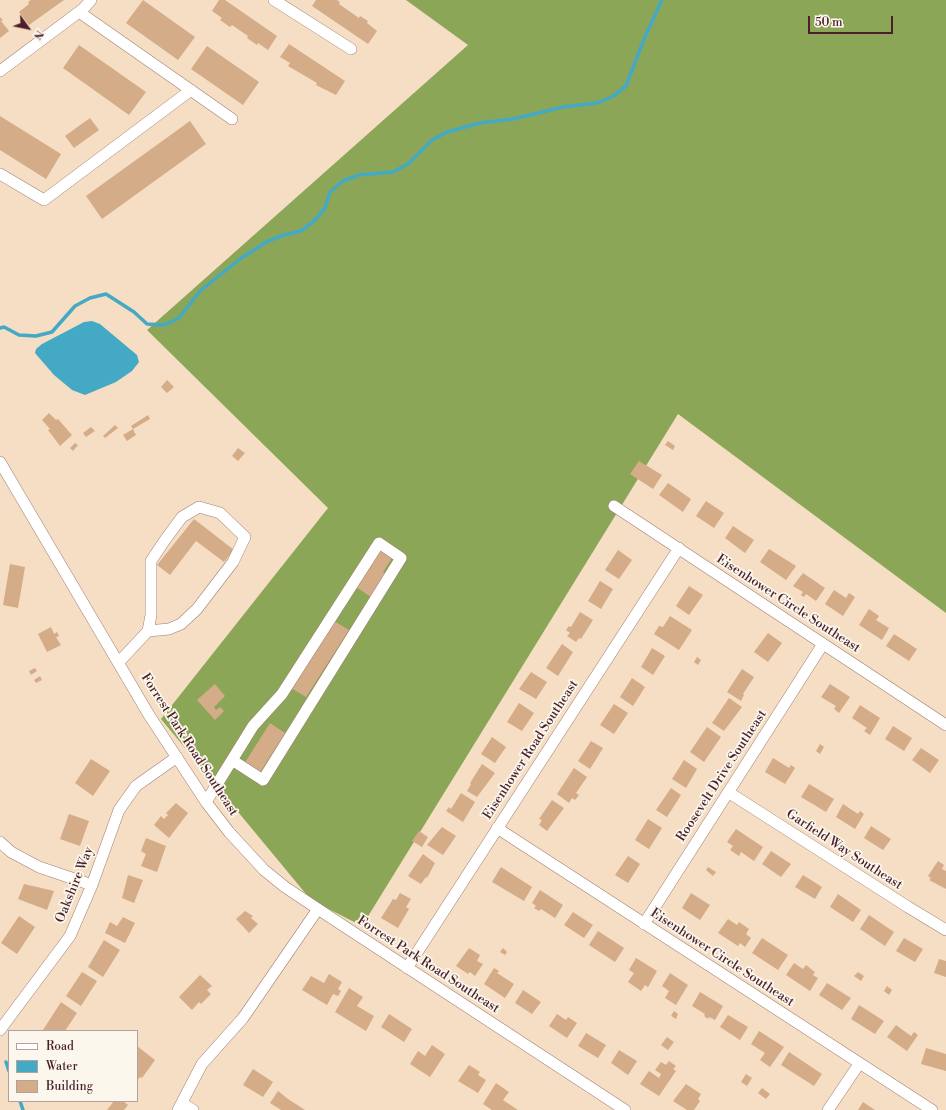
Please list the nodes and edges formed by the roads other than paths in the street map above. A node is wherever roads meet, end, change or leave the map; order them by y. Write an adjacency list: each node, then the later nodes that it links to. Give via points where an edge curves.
1 (91, 0): 3 (street)
2 (274, 0): 4 (street)
3 (79, 12): 5 (street); 6 (street)
4 (350, 49)
5 (0, 71)
6 (191, 90): 7 (street); 8 (street, via 44,200)
7 (232, 119)
8 (0, 174)
9 (0, 462): 14 (street, Forrest Park Road Southeast)
10 (614, 506): 11 (street, Eisenhower Circle Southeast)
11 (679, 548): 13 (street, Eisenhower Circle Southeast); 20 (street, Eisenhower Road Southeast)
12 (148, 631): 12 (street, via 151,615 151,561 182,516 199,507 220,513 246,537 233,562 197,609 181,624 169,629); 14 (street)
13 (823, 644): 15 (street, Eisenhower Circle Southeast); 18 (street, Roosevelt Drive Southeast)
14 (119, 662): 16 (street, Forrest Park Road Southeast)
15 (946, 725)
16 (177, 757): 19 (street, Forrest Park Road Southeast); 22 (street, Oakshire Way, via 136,786 119,810)
17 (232, 760): 17 (street, via 253,726 282,694 379,543 401,558 263,780); 19 (street)
18 (728, 792): 24 (street, Roosevelt Drive Southeast); 25 (street, Garfield Way Southeast)
19 (206, 802): 23 (street, Forrest Park Road Southeast, via 264,870)
20 (497, 828): 24 (street, Eisenhower Circle Southeast); 26 (street, Eisenhower Road Southeast)
21 (0, 842): 22 (street, via 11,852 39,867)
22 (92, 885): 27 (street, Oakshire Way, via 70,936)
23 (318, 909): 26 (street, Forrest Park Road Southeast); 29 (street, via 243,1018 202,1064)
24 (644, 924): 28 (street, Eisenhower Circle Southeast)
25 (946, 930)
26 (407, 968): 31 (street, Forrest Park Road Southeast)
27 (0, 1030)
28 (859, 1064): 32 (street); 33 (street, Eisenhower Circle Southeast)
29 (180, 1106): 30 (street)
30 (193, 1110)
31 (626, 1110)
32 (828, 1110)
33 (932, 1110)

